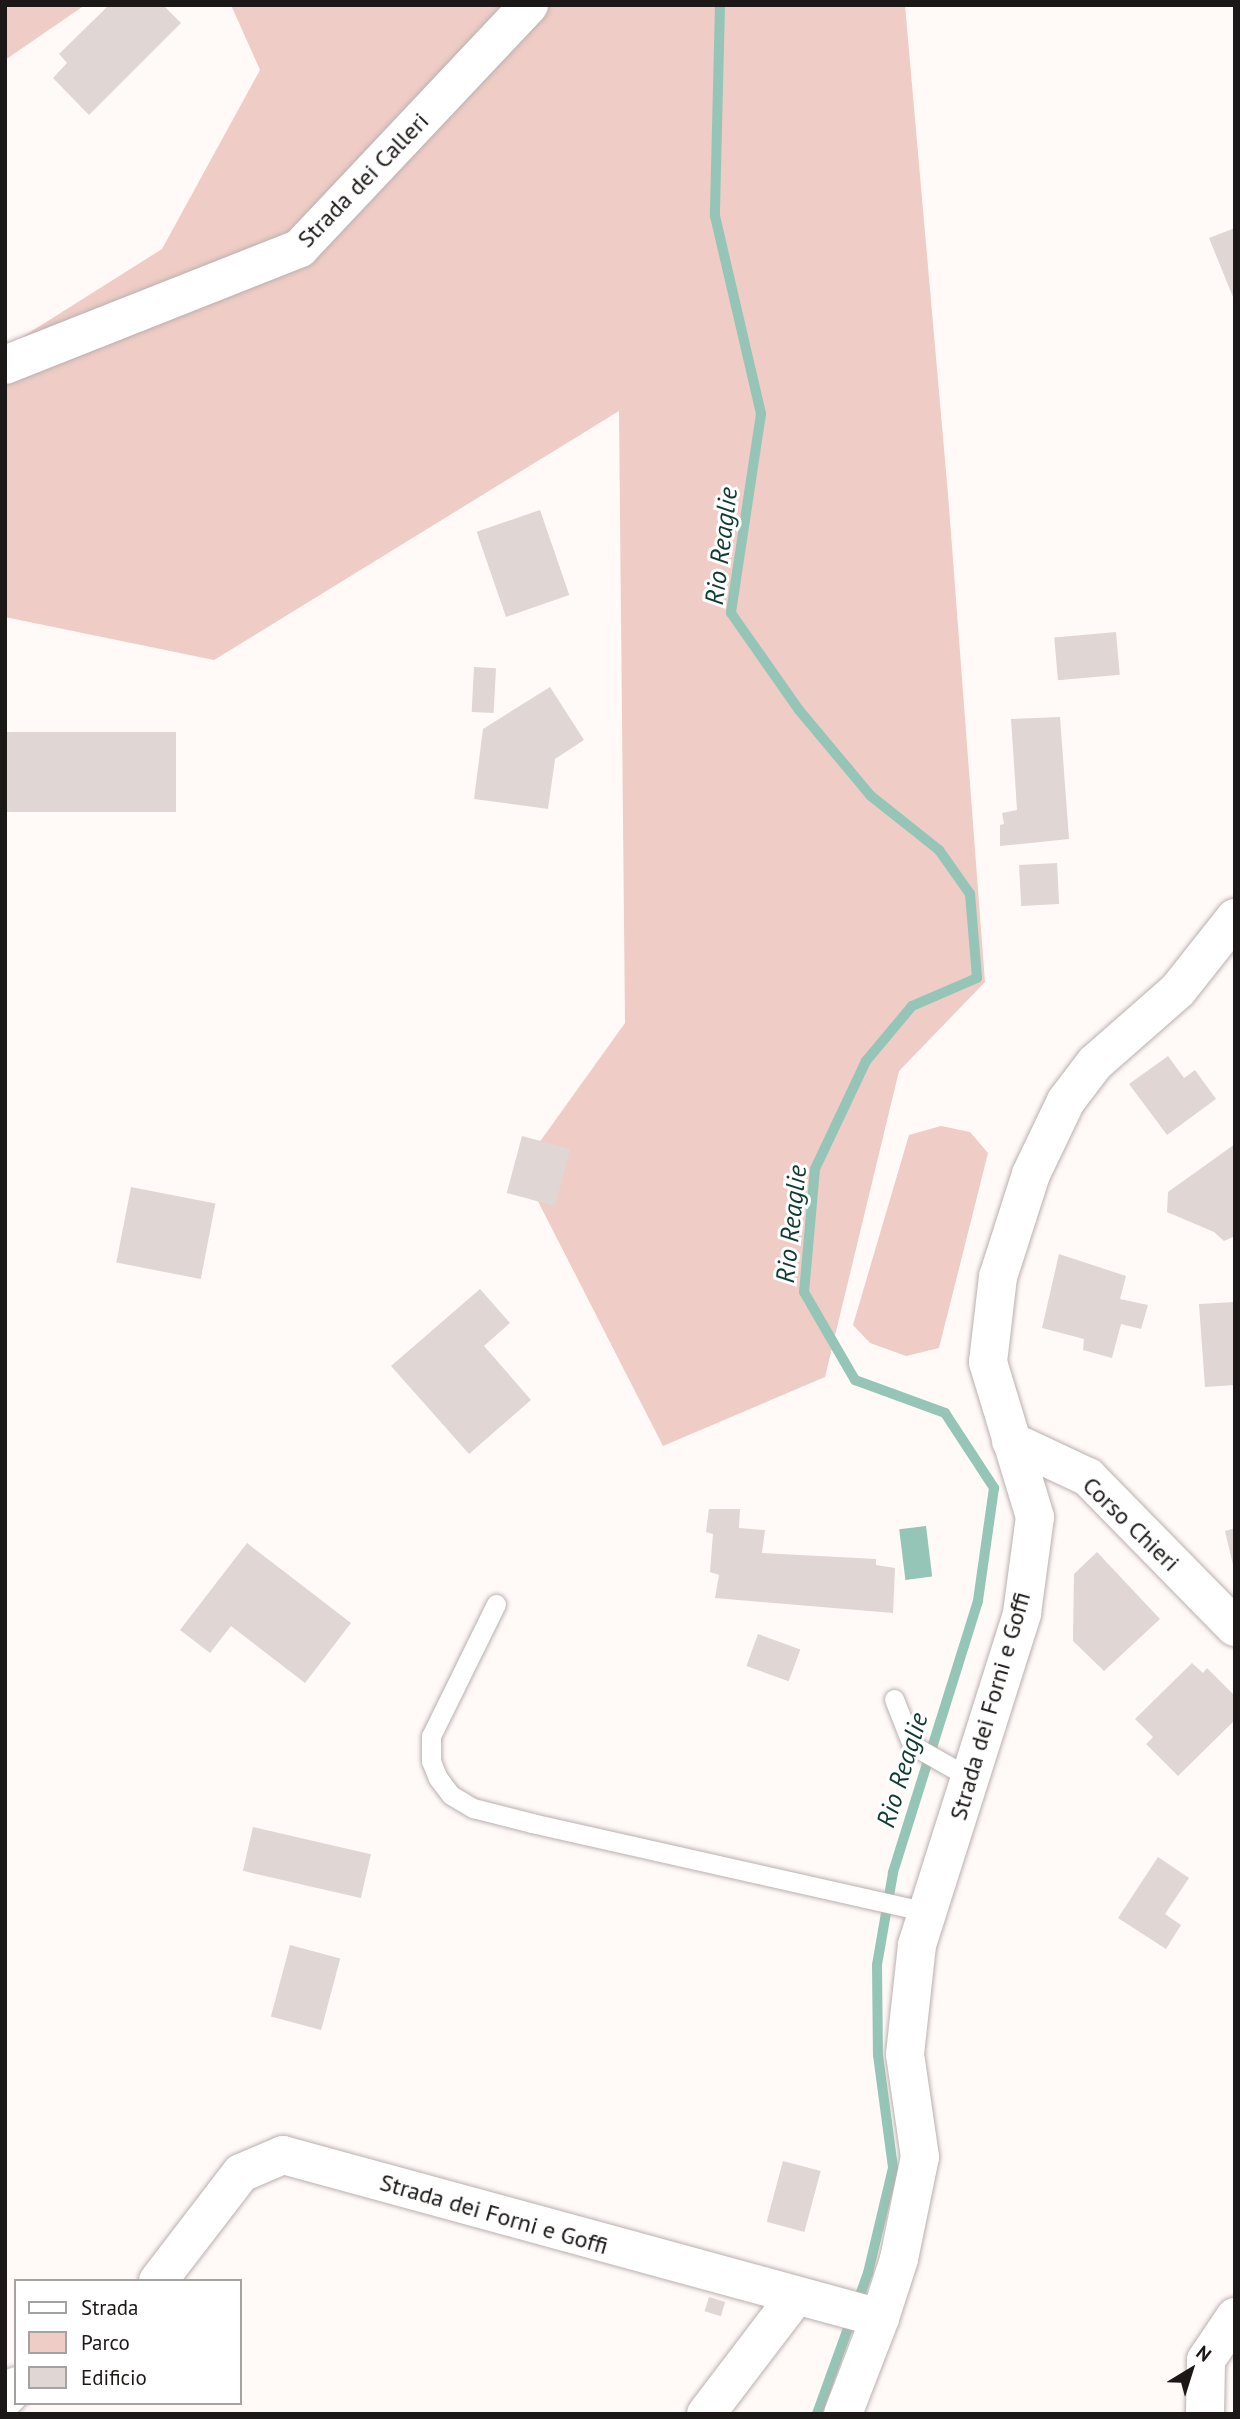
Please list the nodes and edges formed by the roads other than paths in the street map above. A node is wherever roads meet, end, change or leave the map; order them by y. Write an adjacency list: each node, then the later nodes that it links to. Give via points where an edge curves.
1 (530, 5): 2 (street, Strada dei Calleri, via 300,248)
2 (5, 365)
3 (1235, 918): 4 (street, Strada dei Forni e Goffi, via 1178,990 1095,1063 1066,1101 1031,1174 998,1278 988,1363)
4 (1011, 1441): 6 (street, Corso Chieri, via 1088,1477); 8 (street, Strada dei Forni e Goffi, via 1035,1517 1021,1613)
5 (496, 1604): 9 (lane, via 431,1736 431,1761 451,1795 473,1808 508,1817)
6 (1235, 1627)
7 (894, 1699): 8 (lane, via 912,1745)
8 (959, 1772): 9 (street, Strada dei Forni e Goffi)
9 (916, 1909): 13 (street, Strada dei Forni e Goffi, via 917,1945 905,2054 920,2157 899,2259)
10 (160, 2279): 11 (street, Strada dei Forni e Goffi, via 242,2173 283,2155)
11 (809, 2301): 13 (street, Strada dei Forni e Goffi); 14 (street)
12 (1235, 2317): 16 (street, via 1206,2360)
13 (877, 2318): 15 (street, Strada dei Forni e Goffi)
14 (706, 2414)
15 (843, 2414)
16 (1205, 2414)

